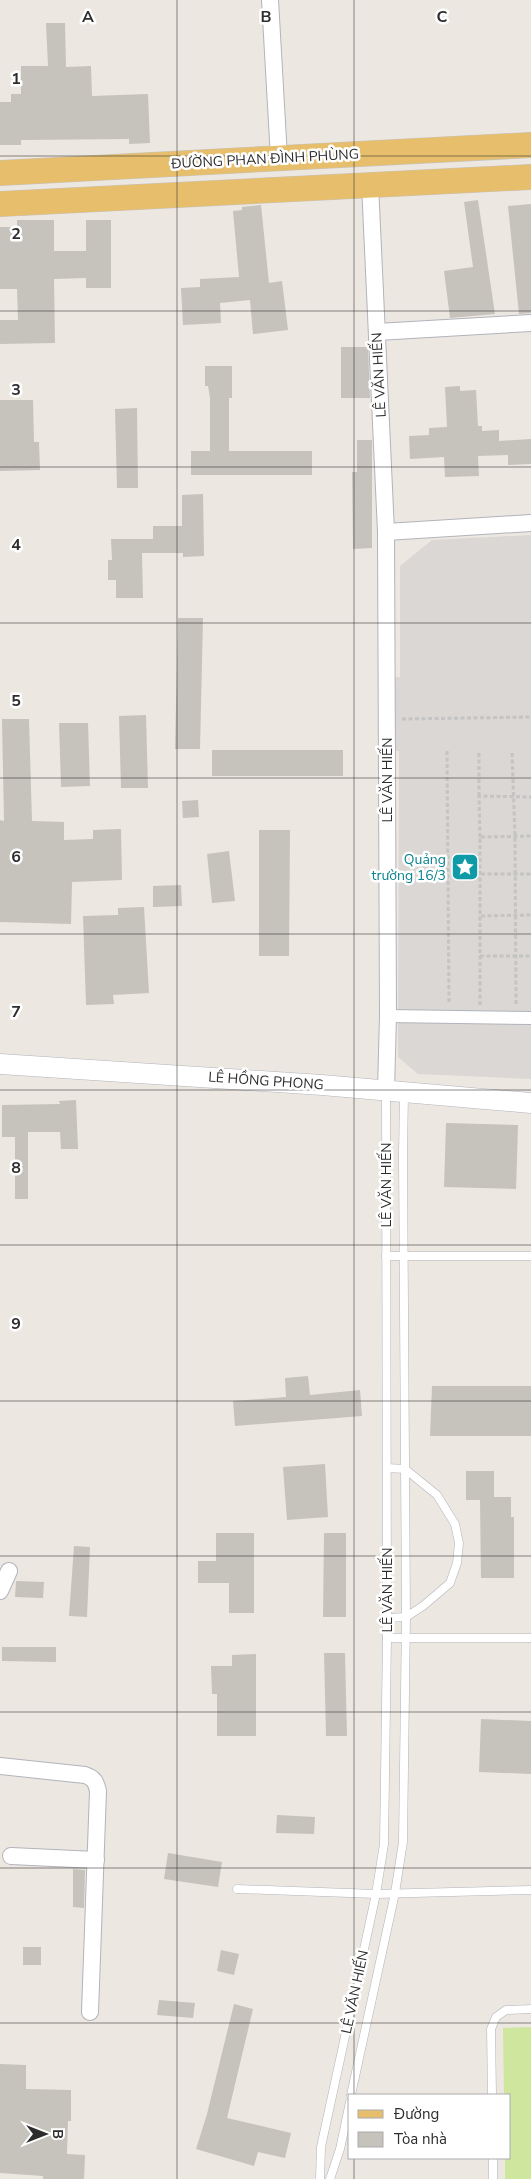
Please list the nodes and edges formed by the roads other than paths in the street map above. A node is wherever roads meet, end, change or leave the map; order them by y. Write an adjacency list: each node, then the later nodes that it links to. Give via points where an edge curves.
1 (270, 0): 3 (street)
2 (531, 145): 3 (main road, ĐƯỜNG PHAN ĐÌNH PHÙNG)
3 (279, 158): 4 (main road, ĐƯỜNG PHAN ĐÌNH PHÙNG)
4 (0, 173)
5 (531, 177): 6 (main road)
6 (370, 184): 7 (main road); 9 (street, LÊ VĂN HIẾN)
7 (0, 204)
8 (531, 323): 9 (street)
9 (377, 332): 11 (street, LÊ VĂN HIẾN)
10 (531, 523): 11 (street)
11 (386, 532): 12 (street, LÊ VĂN HIẾN)
12 (388, 1016): 13 (street); 15 (street, LÊ VĂN HIẾN)
13 (531, 1018)
14 (0, 1064): 15 (street, LÊ HỒNG PHONG)
15 (395, 1090): 16 (street, LÊ HỒNG PHONG); 17 (lane, LÊ VĂN HIẾN); 18 (lane, LÊ VĂN HIẾN)
16 (531, 1103)
17 (386, 1256): 18 (lane); 20 (lane, LÊ VĂN HIẾN)
18 (404, 1256): 19 (lane); 21 (lane, LÊ VĂN HIẾN)
19 (531, 1256)
20 (387, 1468): 21 (lane); 25 (lane, LÊ VĂN HIẾN)
21 (405, 1469): 24 (lane, LÊ VĂN HIẾN); 24 (lane, via 437,1495 455,1524 459,1543 450,1583)
22 (9, 1571): 23 (street)
23 (0, 1591)
24 (406, 1617): 25 (lane); 27 (lane, LÊ VĂN HIẾN)
25 (387, 1618): 26 (lane, LÊ VĂN HIẾN)
26 (388, 1638): 27 (lane); 35 (lane, LÊ VĂN HIẾN, via 384,1844)
27 (406, 1638): 28 (lane); 34 (lane, LÊ VĂN HIẾN, via 403,1842)
28 (531, 1638)
29 (0, 1766): 31 (street, via 92,1778 98,1792)
30 (11, 1856): 31 (street)
31 (96, 1860): 37 (street)
32 (237, 1889): 35 (lane)
33 (531, 1890): 34 (lane)
34 (395, 1893): 35 (lane); 38 (lane, LÊ VĂN HIẾN)
35 (376, 1894): 42 (lane, LÊ VĂN HIẾN, via 322,2146)
36 (531, 2009): 39 (lane, via 506,2010 496,2017 491,2029)
37 (90, 2012)
38 (351, 2094)
39 (492, 2094)
40 (348, 2111): 43 (lane)
41 (493, 2159): 44 (lane)
42 (320, 2179)
43 (330, 2179)
44 (493, 2179)

